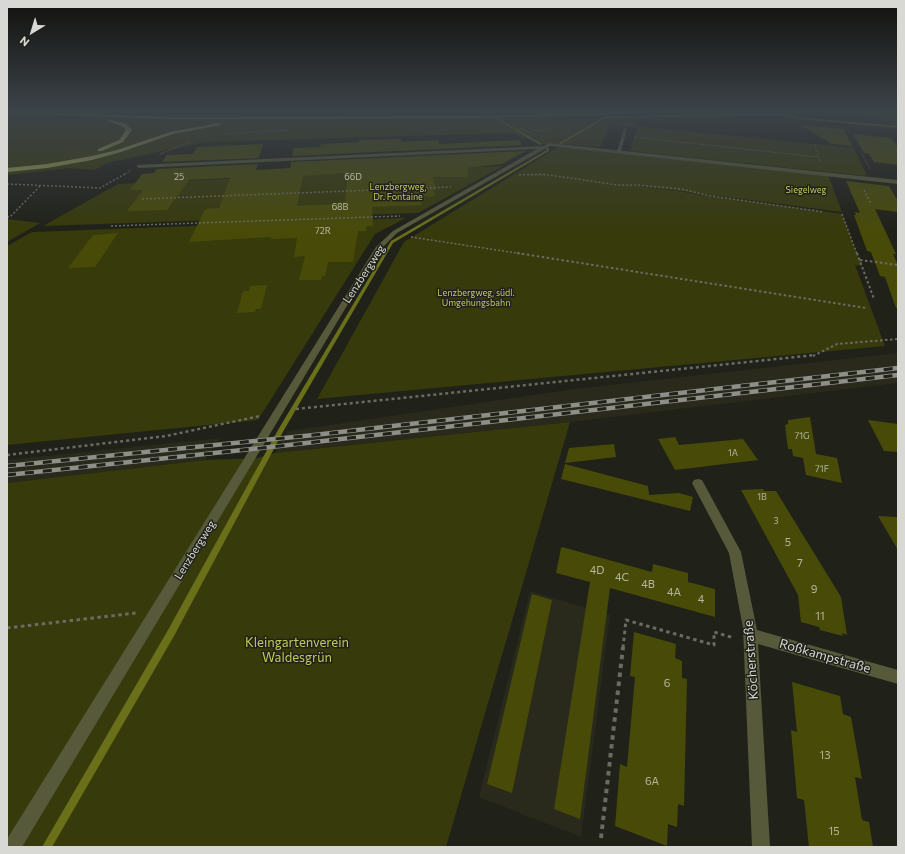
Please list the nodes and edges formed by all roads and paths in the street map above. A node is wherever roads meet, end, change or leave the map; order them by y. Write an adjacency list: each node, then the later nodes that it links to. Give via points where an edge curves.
1 (97, 151): 10 (highway, via 48,162)
2 (119, 151): 12 (highway, via 47,166)
3 (166, 151): 11 (path)
4 (448, 151): 11 (street)
5 (539, 151): 18 (street, Lenzbergweg)
6 (619, 151): 13 (street)
7 (761, 151): 9 (path)
8 (816, 151): 9 (path)
9 (818, 157): 13 (path)
10 (7, 164)
11 (139, 166): 17 (path, via 100,188)
12 (7, 170)
13 (823, 173): 15 (street)
14 (513, 175): 20 (path, via 542,174 618,185 688,190 711,196)
15 (898, 182)
16 (7, 184): 17 (path)
17 (40, 185): 23 (path)
18 (478, 186): 19 (path); 22 (street, Lenzbergweg)
19 (142, 199)
20 (824, 212)
21 (842, 214): 26 (path)
22 (426, 215): 24 (path); 32 (street, Lenzbergweg, via 395,232 378,248)
23 (7, 218)
24 (111, 226)
25 (410, 237): 29 (path)
26 (859, 260): 27 (path); 28 (path)
27 (898, 265)
28 (874, 299)
29 (866, 308)
30 (898, 339): 31 (path, via 837,344 813,356)
31 (296, 409)
32 (279, 412): 33 (path, via 166,436); 35 (street, Lenzbergweg)
33 (7, 456)
34 (698, 483): 37 (street, Köcherstraße, via 735,552)
35 (157, 611): 36 (path); 40 (street, Lenzbergweg)
36 (7, 628)
37 (751, 639): 38 (street, Roßkampstraße); 39 (path, via 714,632 714,646 626,620); 41 (street, Köcherstraße)
38 (898, 677)
39 (601, 838)
40 (12, 847)
41 (761, 847)

